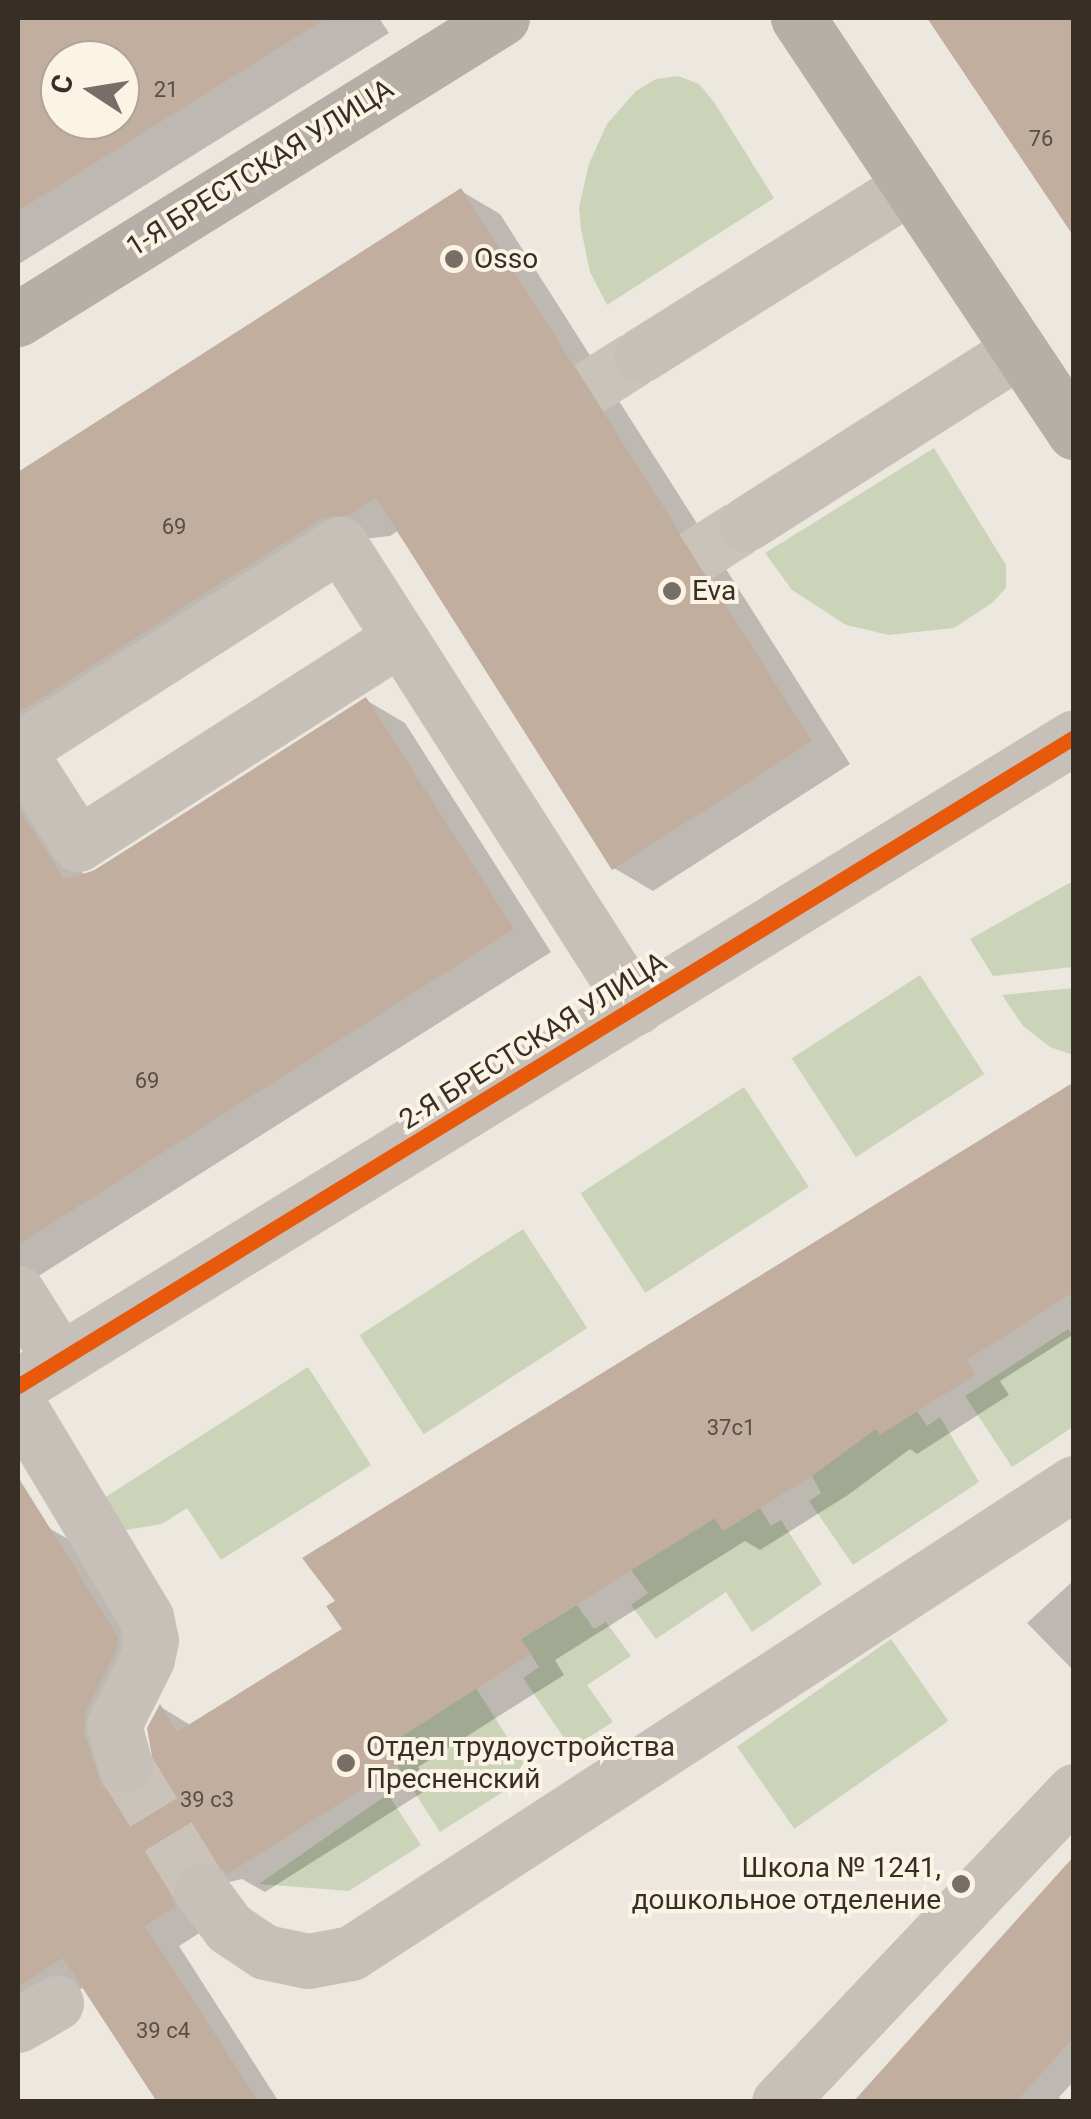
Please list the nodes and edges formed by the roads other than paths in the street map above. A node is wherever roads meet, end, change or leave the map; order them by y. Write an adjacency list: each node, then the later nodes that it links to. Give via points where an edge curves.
1 (502, 18): 4 (main road, 1-Я БРЕСТСКАЯ УЛИЦА)
2 (798, 18): 3 (main road)
3 (899, 172): 3 (street, via 631,341 788,221); 5 (main road)
4 (18, 319)
5 (1019, 350): 6 (main road); 7 (street)
6 (1074, 432)
7 (746, 524)
8 (400, 638): 8 (street, via 340,544 18,750 78,844); 10 (street)
9 (1074, 737): 10 (street, 2-Я БРЕСТСКАЯ УЛИЦА)
10 (636, 1007): 12 (street, 2-Я БРЕСТСКАЯ УЛИЦА)
11 (18, 1293): 12 (street)
12 (39, 1373)
13 (18, 1404): 15 (street, via 146,1617 147,1659 114,1724)
14 (1074, 1483): 17 (street, via 351,1953 308,1961 265,1952 229,1928)
15 (124, 1765)
16 (1074, 1791): 18 (street)
17 (201, 1890)
18 (804, 2093)

